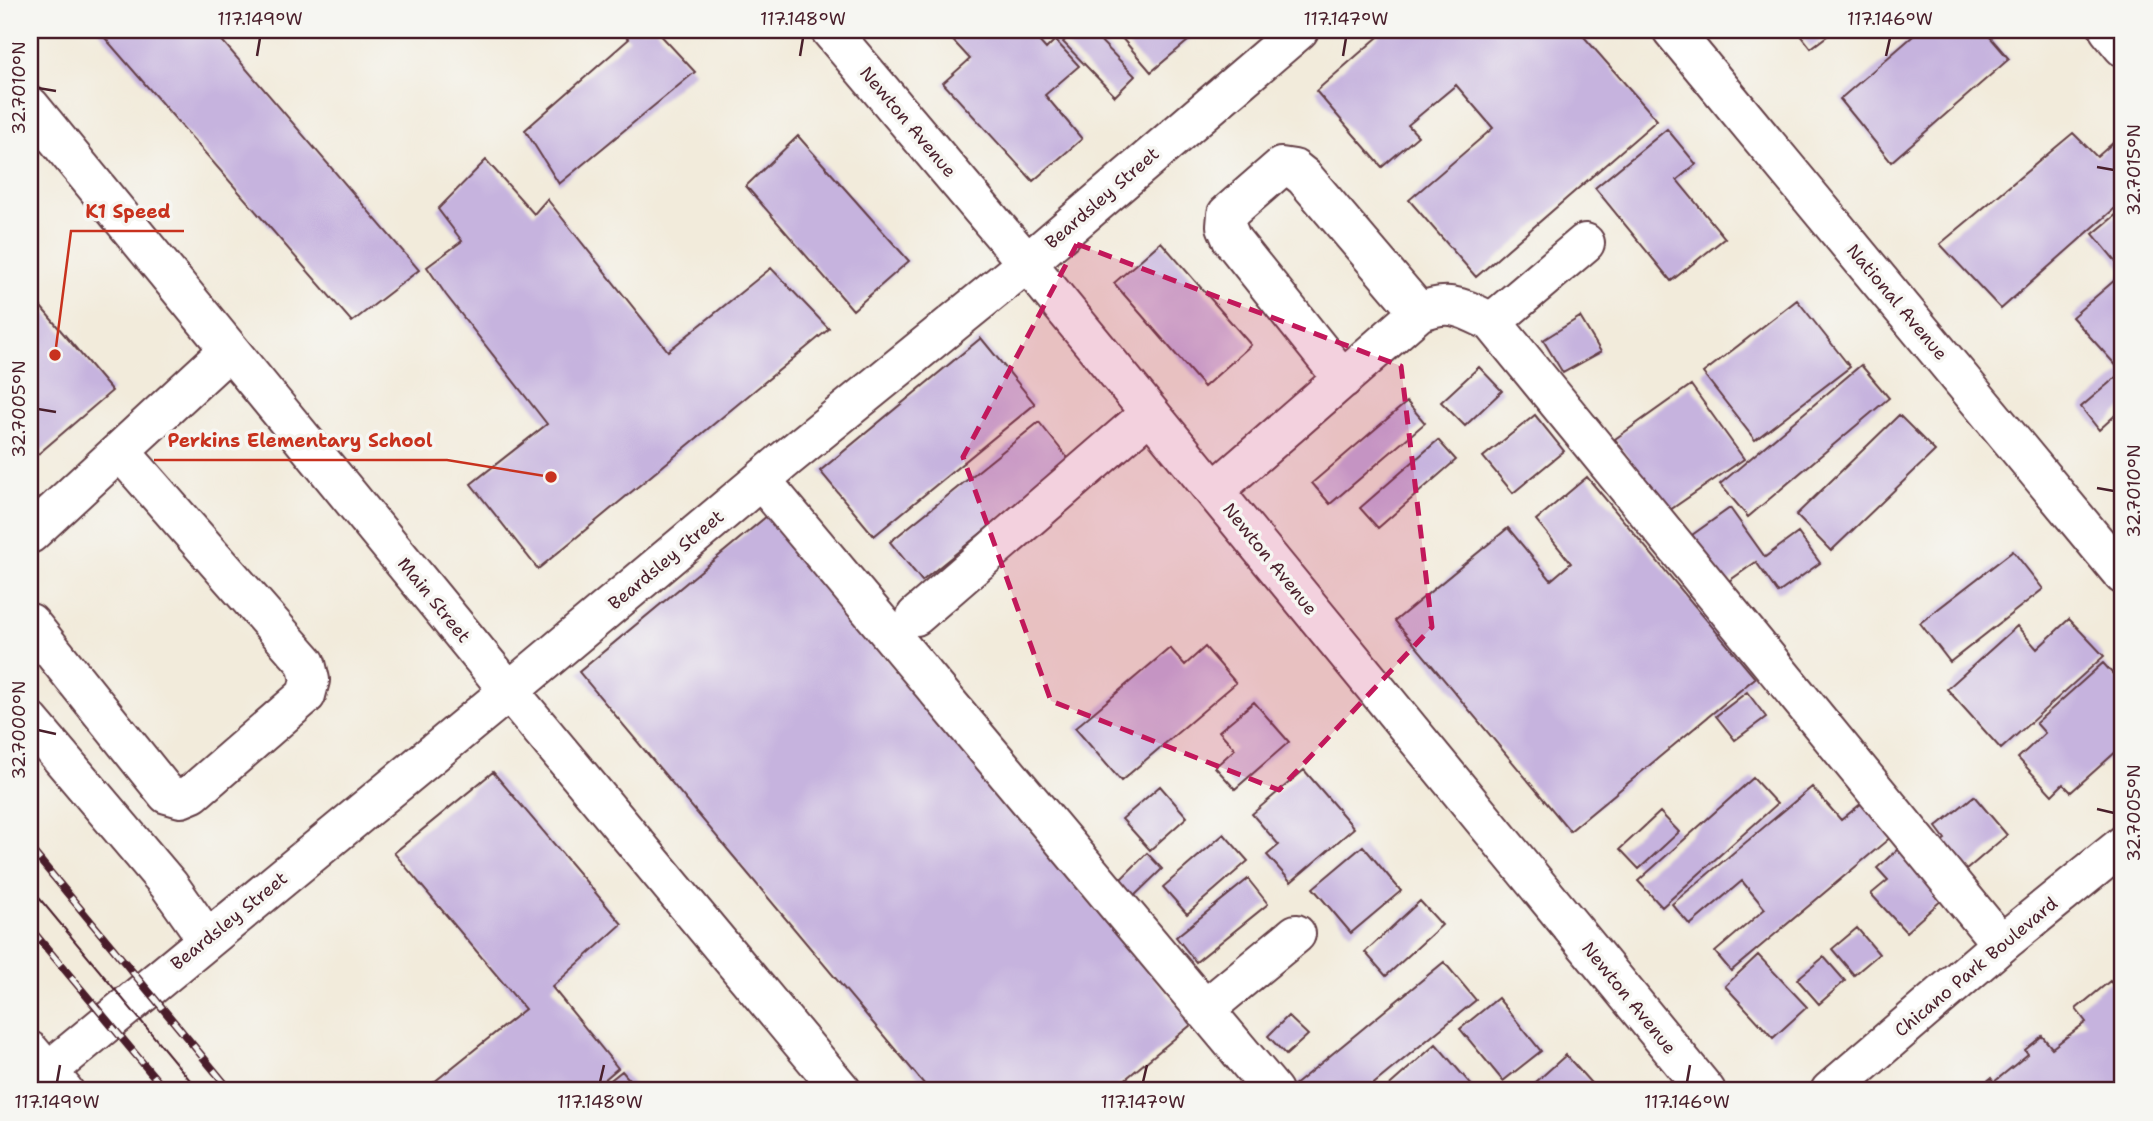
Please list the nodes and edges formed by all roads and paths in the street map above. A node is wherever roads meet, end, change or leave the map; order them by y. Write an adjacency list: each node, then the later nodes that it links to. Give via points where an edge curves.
1 (830, 30): 9 (street, Newton Avenue)
2 (1299, 30): 5 (street, Beardsley Street)
3 (1672, 30): 19 (street, National Avenue)
4 (2109, 30): 6 (street)
5 (1260, 42): 9 (street, Beardsley Street)
6 (2123, 47)
7 (30, 106): 12 (street, Main Street)
8 (1585, 243): 11 (street)
9 (1027, 263): 14 (street, Newton Avenue); 16 (street, Beardsley Street)
10 (1419, 312): 11 (street, via 1437,305 1461,308); 13 (street); 13 (street, via 1294,169 1281,167 1227,214 1232,240)
11 (1492, 322): 27 (street)
12 (229, 350): 15 (street); 22 (street, Main Street)
13 (1343, 379): 17 (street)
14 (1150, 412): 17 (street, Newton Avenue); 20 (street)
15 (120, 451): 18 (street); 21 (street, via 306,663 310,680 306,695 193,793 181,798 167,794)
16 (761, 480): 22 (street, Beardsley Street); 28 (street)
17 (1214, 491): 32 (street, Newton Avenue)
18 (30, 534)
19 (2123, 575)
20 (916, 616)
21 (30, 623)
22 (509, 691): 26 (street, Beardsley Street); 30 (street, Main Street)
23 (30, 721): 26 (street, via 169,885)
24 (2123, 845): 27 (street, Chicano Park Boulevard)
25 (1296, 934): 28 (street)
26 (207, 939): 29 (street, Beardsley Street)
27 (2001, 943): 33 (street, Chicano Park Boulevard)
28 (1204, 1010): 31 (street)
29 (43, 1075)
30 (842, 1091)
31 (1273, 1091)
32 (1706, 1091)
33 (1830, 1091)

